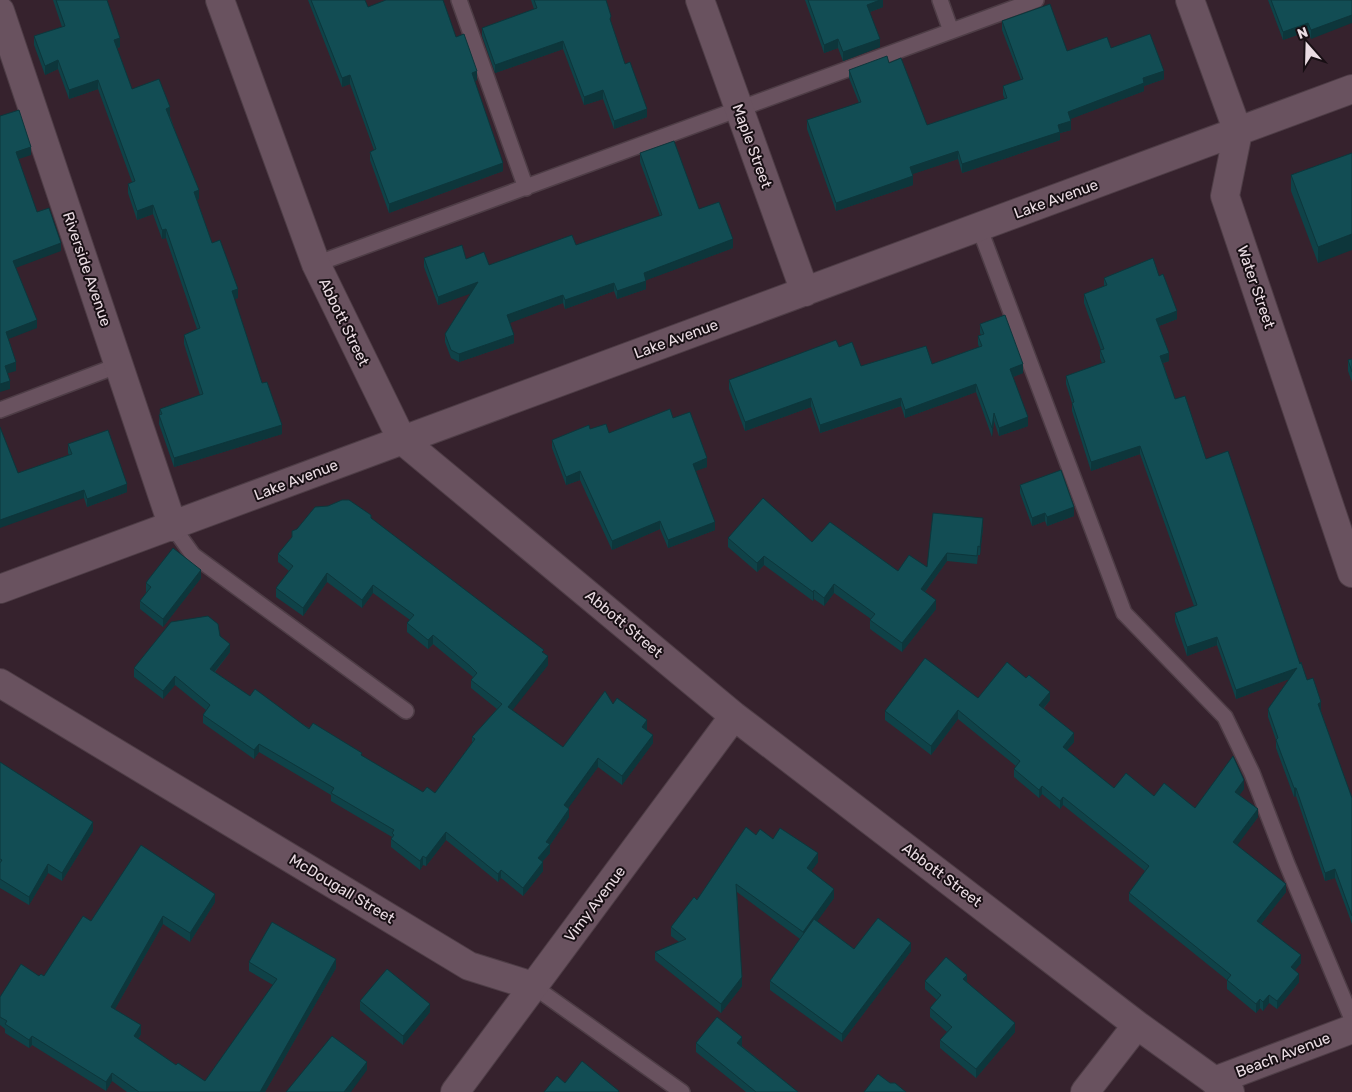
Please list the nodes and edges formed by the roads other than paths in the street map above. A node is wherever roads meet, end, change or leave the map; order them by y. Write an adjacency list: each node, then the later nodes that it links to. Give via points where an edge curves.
1 (220, 0): 14 (street, Abbott Street)
2 (459, 0): 12 (lane)
3 (700, 0): 10 (street, Maple Street)
4 (940, 0): 8 (lane)
5 (1036, 0): 8 (lane)
6 (1190, 0): 11 (street)
7 (0, 11): 16 (street, Riverside Avenue)
8 (951, 31): 10 (lane)
9 (1352, 90): 11 (street, Lake Avenue)
10 (739, 110): 12 (lane); 15 (street, Maple Street)
11 (1238, 132): 13 (street, Lake Avenue); 20 (street, Water Street, via 1225,196)
12 (526, 188): 14 (lane)
13 (979, 227): 15 (street, Lake Avenue); 26 (lane, via 1124,613 1225,717 1252,772)
14 (316, 264): 18 (street, Abbott Street)
15 (805, 292): 18 (street, Lake Avenue)
16 (119, 365): 17 (lane); 19 (street, Riverside Avenue)
17 (0, 410)
18 (402, 440): 19 (street, Lake Avenue); 24 (street, Abbott Street)
19 (173, 527): 21 (street, Lake Avenue); 23 (lane, via 193,555)
20 (1352, 573)
21 (0, 590)
22 (0, 683): 25 (street, McDougall Street, via 469,966)
23 (406, 711)
24 (734, 716): 25 (street, Vimy Avenue); 27 (street, Abbott Street)
25 (533, 986): 30 (street, Vimy Avenue); 31 (lane, McDougall Street)
26 (1352, 1019)
27 (1137, 1024): 29 (street, Abbott Street); 32 (street)
28 (1352, 1029): 29 (street, Beach Avenue)
29 (1222, 1086)
30 (455, 1092)
31 (682, 1092)
32 (1085, 1092)

